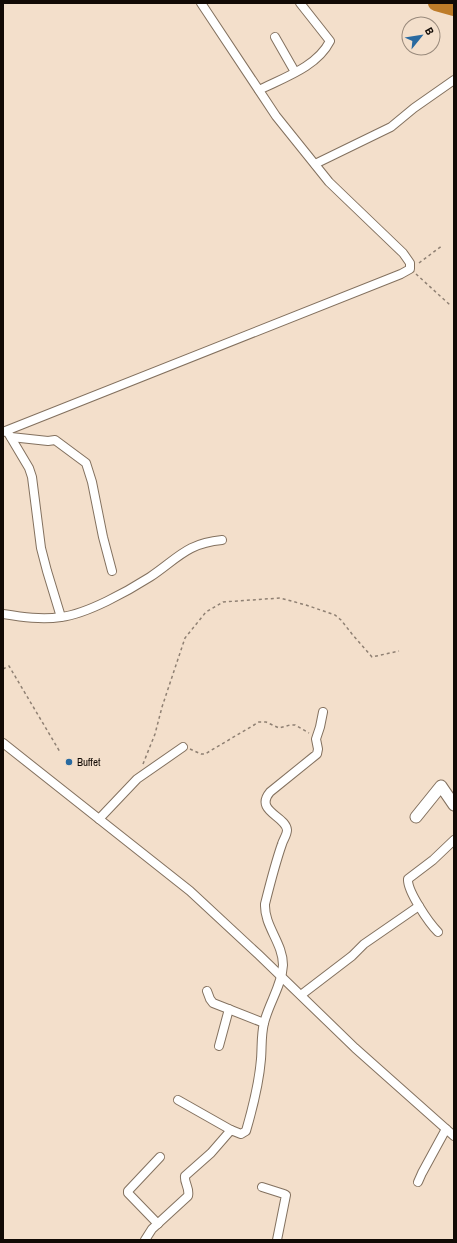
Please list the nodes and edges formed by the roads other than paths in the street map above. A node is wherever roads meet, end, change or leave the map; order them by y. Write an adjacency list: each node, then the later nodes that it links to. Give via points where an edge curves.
1 (201, 3): 6 (street)
2 (300, 3): 4 (street, via 330,41 316,59)
3 (275, 37): 4 (street)
4 (296, 72): 6 (street)
5 (454, 80): 7 (street, via 391,127)
6 (259, 90): 7 (street, via 276,116)
7 (315, 164): 8 (street, via 329,182 403,253 410,263 410,269)
8 (7, 433): 10 (street, via 55,440 86,463); 12 (street, via 32,477 41,548)
9 (222, 540): 12 (street, via 210,541 191,548 124,593 85,610)
10 (112, 571)
11 (3, 614): 12 (street, via 28,618)
12 (61, 617)
13 (324, 712): 22 (street, via 316,739 317,754 270,792 265,800 266,806 287,828 264,904 282,957)
14 (4, 746): 18 (street)
15 (184, 747): 18 (street, via 137,779)
16 (454, 805): 17 (main road, via 441,786)
17 (416, 817)
18 (99, 819): 22 (street, via 190,891)
19 (454, 840): 20 (street, via 408,879 409,888)
20 (419, 906): 21 (street); 24 (street, via 364,944)
21 (438, 932)
22 (282, 976): 24 (street); 26 (street)
23 (207, 991): 25 (street, via 211,1001)
24 (300, 995): 29 (street)
25 (229, 1009): 26 (street); 27 (street)
26 (264, 1023): 30 (street, via 259,1080 246,1131 241,1134)
27 (219, 1046)
28 (178, 1100): 30 (street)
29 (446, 1129): 31 (street); 33 (street)
30 (231, 1130): 35 (street, via 211,1153 185,1176 188,1196)
31 (454, 1136)
32 (160, 1158): 35 (street, via 128,1191)
33 (418, 1182)
34 (262, 1187): 37 (street, via 287,1197)
35 (158, 1224): 36 (street)
36 (145, 1240)
37 (277, 1240)

